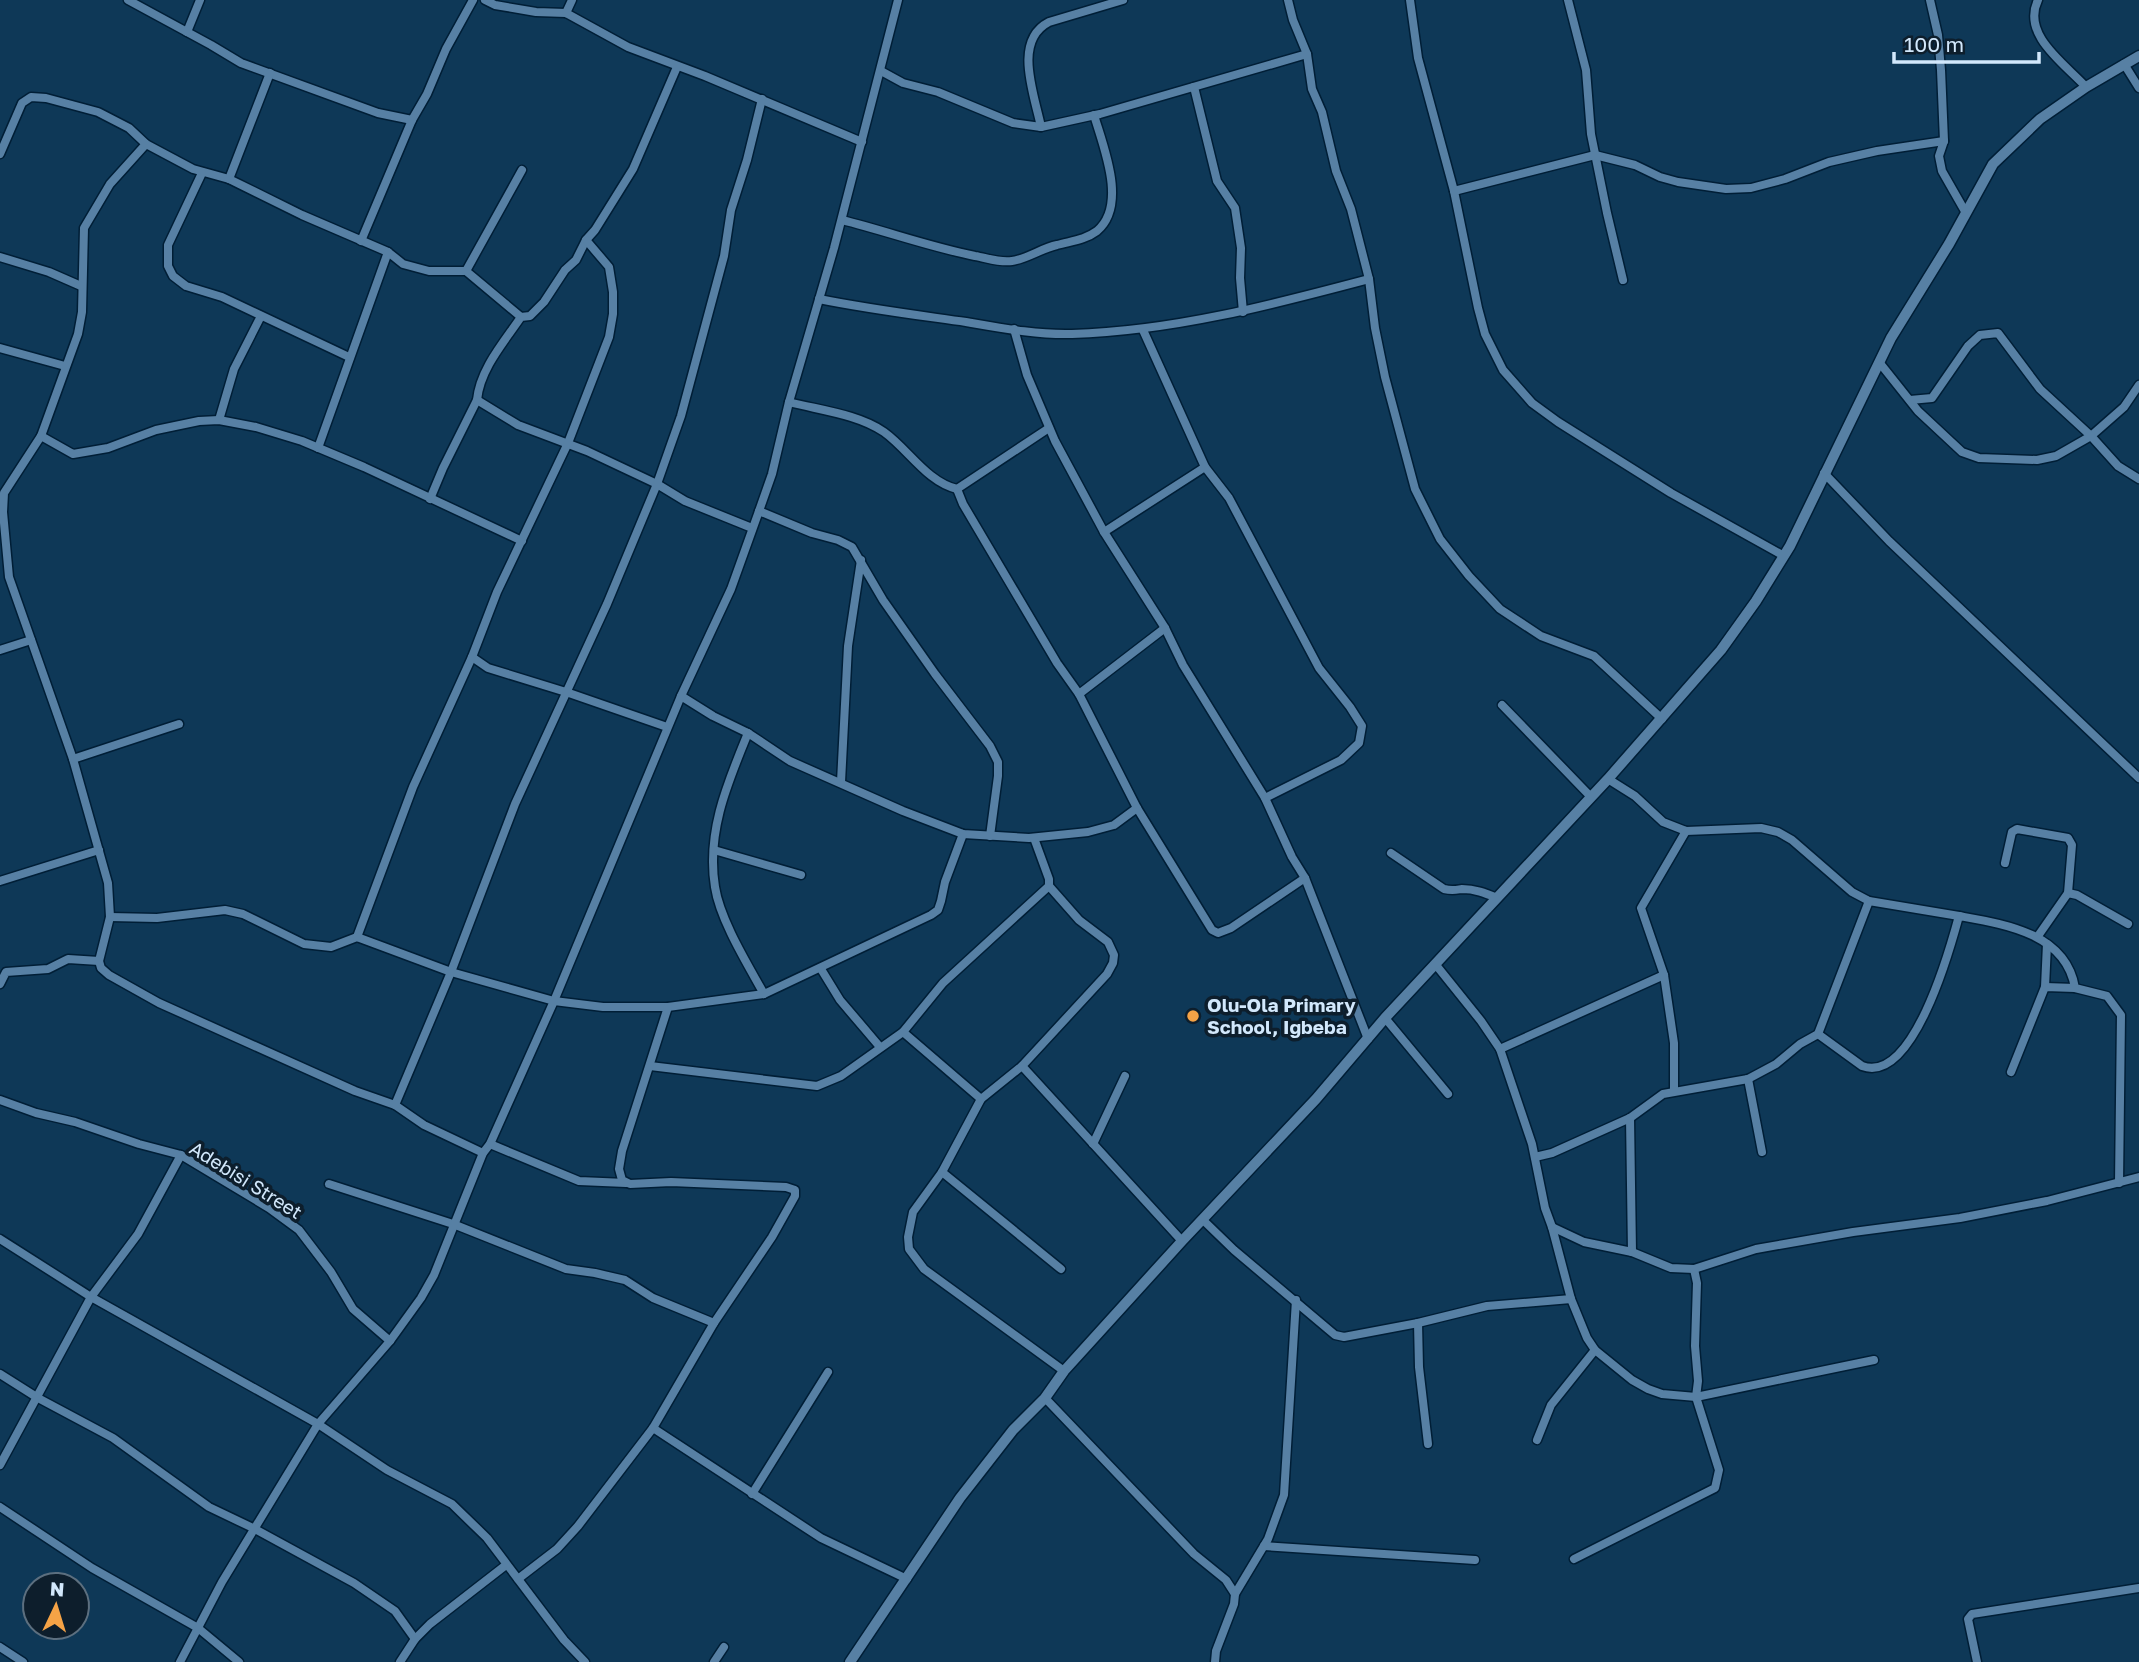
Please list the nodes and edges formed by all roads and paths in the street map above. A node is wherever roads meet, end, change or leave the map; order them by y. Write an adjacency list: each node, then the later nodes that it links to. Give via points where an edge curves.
1 (128, 0): 16 (street)
2 (201, 0): 16 (street)
3 (474, 0): 28 (street)
4 (485, 0): 15 (street, via 536,12)
5 (572, 0): 15 (street)
6 (898, 0): 21 (street)
7 (1084, 0): 14 (street)
8 (1123, 0): 14 (street)
9 (1288, 0): 17 (street)
10 (1410, 0): 38 (street, via 1418,58)
11 (1568, 0): 34 (street, via 1586,71)
12 (1930, 0): 30 (street, via 1938,35)
13 (2038, 0): 24 (street, via 2033,12 2037,33)
14 (1085, 10): 29 (street, via 1039,27 1031,40 1028,66)
15 (566, 13): 20 (street)
16 (187, 32): 22 (street, via 241,63)
17 (1307, 54): 23 (street); 46 (street, via 1312,89)
18 (2139, 56): 19 (street)
19 (2124, 64): 24 (street); 25 (street)
20 (677, 67): 26 (street); 41 (street, via 633,169)
21 (881, 71): 29 (street, via 1013,124); 31 (street)
22 (270, 73): 28 (street, via 378,113); 37 (street)
23 (1194, 87): 27 (street); 50 (street, via 1217,181 1235,208)
24 (2086, 87): 39 (street, via 2002,153)
25 (2139, 88)
26 (762, 99): 31 (street); 72 (street, via 681,416)
27 (1094, 115): 29 (street); 40 (street, via 1111,172 1110,210 1105,222 1085,238 1013,261 999,261)
28 (412, 120): 42 (street)
29 (1041, 127)
30 (1944, 141): 34 (street, via 1829,162 1751,188 1726,189 1669,179); 39 (street, via 1938,156 1942,171)
31 (862, 142): 40 (street)
32 (146, 144): 33 (street, via 130,128 98,112 31,97 22,103); 36 (street); 48 (street, via 110,184 84,228)
33 (0, 154)
34 (1595, 155): 38 (street); 47 (street)
35 (522, 170): 45 (street)
36 (202, 173): 37 (street); 51 (street, via 168,245 168,267 186,286)
37 (229, 179): 42 (street)
38 (1454, 191): 80 (street, via 1485,334 1518,389 1567,429)
39 (1966, 213): 57 (street)
40 (842, 220): 49 (street)
41 (586, 240): 52 (street, via 544,302 530,316); 67 (street, via 608,267 614,313)
42 (362, 241): 43 (street)
43 (388, 252): 45 (street, via 403,264 429,271); 56 (street)
44 (0, 257): 48 (street)
45 (466, 271): 52 (street)
46 (1369, 279): 50 (street); 91 (street, via 1392,408 1415,489 1440,539 1500,608 1541,636 1594,656)
47 (1623, 280)
48 (81, 286): 58 (street, via 80,323)
49 (819, 299): 53 (street); 62 (street)
50 (1242, 312): 54 (street)
51 (261, 316): 56 (street); 63 (street, via 234,369)
52 (521, 317): 60 (street, via 494,355)
53 (1014, 330): 54 (street, via 1062,334); 64 (street)
54 (1143, 330): 69 (street)
55 (0, 348): 58 (street)
56 (349, 357): 68 (street)
57 (1879, 362): 61 (street); 70 (street)
58 (65, 366): 65 (street)
59 (2139, 385): 66 (street, via 2124,407)
60 (477, 400): 67 (street, via 518,425); 75 (street)
61 (1910, 400): 66 (street, via 1962,452 1979,458 2037,460 2056,456); 66 (street, via 1932,398 1968,346 1980,335 1998,332 2040,389)
62 (789, 402): 73 (street, via 871,424 945,486); 76 (street)
63 (219, 421): 65 (street, via 156,430 108,448 73,454); 68 (street, via 256,427)
64 (1049, 428): 73 (street); 78 (street)
65 (41, 436): 74 (street)
66 (2091, 436): 71 (street, via 2118,466)
67 (568, 443): 72 (street); 79 (street)
68 (318, 448): 75 (street)
69 (1205, 467): 78 (street); 100 (street, via 1229,498 1319,668 1362,726 1359,743 1342,760)
70 (1824, 473): 80 (street); 96 (street, via 1889,541)
71 (2139, 479)
72 (657, 484): 77 (street, via 685,501); 87 (street)
73 (957, 489): 88 (street)
74 (2, 491): 82 (street)
75 (430, 499): 79 (street)
76 (759, 511): 77 (street); 81 (street, via 838,540 852,547)
77 (752, 528): 89 (street, via 731,589)
78 (1104, 532): 83 (street)
79 (522, 541): 86 (street)
80 (1784, 556): 91 (street, via 1721,650)
81 (860, 560): 98 (street, via 848,646); 104 (street, via 890,611 998,762)
82 (5, 578): 84 (street)
83 (1165, 628): 88 (street); 100 (street)
84 (31, 639): 85 (street); 95 (street)
85 (0, 650)
86 (472, 657): 87 (street, via 488,668); 121 (street, via 413,787)
87 (566, 692): 93 (street); 126 (street, via 515,804)
88 (1079, 694): 101 (street)
89 (681, 696): 93 (street); 94 (street)
90 (1502, 705): 99 (street)
91 (1662, 719): 97 (street)
92 (180, 724): 95 (street)
93 (667, 727): 132 (street)
94 (748, 733): 98 (street, via 790,761); 107 (street, via 719,808)
95 (73, 759): 106 (street)
96 (2139, 778)
97 (1608, 779): 99 (street); 102 (street, via 1663,822)
98 (841, 782): 103 (street)
99 (1591, 797): 115 (street)
100 (1265, 798): 111 (street)
101 (1137, 808): 105 (street, via 1114,825); 111 (street, via 1218,933)
102 (1686, 831): 116 (street, via 1761,828 1778,832); 127 (street, via 1641,908)
103 (964, 834): 104 (street); 125 (street, via 937,910)
104 (990, 836): 105 (street)
105 (1034, 838): 113 (street)
106 (99, 850): 112 (street); 118 (street, via 108,883)
107 (714, 850): 110 (street); 131 (street, via 715,887 721,906)
108 (1391, 853): 115 (street, via 1444,889 1482,891)
109 (2005, 863): 114 (street, via 2012,832 2017,829 2068,838 2072,845)
110 (801, 875)
111 (1305, 878): 137 (street)
112 (0, 881)
113 (1049, 886): 135 (street, via 943,983); 141 (street, via 1079,920 1108,942 1113,963)
114 (2068, 893): 119 (street); 120 (street)
115 (1497, 898): 124 (street)
116 (1869, 901): 117 (street); 136 (street)
117 (1959, 916): 120 (street); 136 (street, via 1924,1019 1904,1049 1868,1068)
118 (110, 917): 121 (street, via 157,918 225,910 304,944 331,947); 123 (street)
119 (2128, 924)
120 (2038, 936): 122 (street)
121 (356, 937): 126 (street)
122 (2047, 944): 129 (street); 130 (street, via 2061,956)
123 (99, 961): 128 (street, via 68,959 48,969 6,972); 149 (street, via 109,975 171,1009)
124 (1436, 965): 134 (street); 139 (street)
125 (821, 969): 131 (street); 138 (street, via 840,1000)
126 (451, 972): 132 (street); 149 (street)
127 (1664, 975): 139 (street); 145 (street, via 1674,1043)
128 (0, 984)
129 (2045, 987): 130 (street); 142 (street)
130 (2075, 988): 159 (street, via 2107,996 2121,1015)
131 (764, 994): 133 (street)
132 (554, 1001): 133 (street); 151 (street)
133 (668, 1007): 140 (street)
134 (1385, 1018): 137 (street); 146 (street)
135 (903, 1032): 138 (street); 147 (street)
136 (1818, 1034): 144 (street)
137 (1368, 1039): 162 (street)
138 (880, 1047): 140 (street, via 841,1076 817,1086)
139 (1500, 1049): 156 (street)
140 (650, 1066): 161 (street, via 622,1151 619,1169 622,1180)
141 (1022, 1066): 147 (street); 152 (street)
142 (2011, 1072)
143 (1125, 1076): 152 (street)
144 (1748, 1079): 145 (street); 153 (street)
145 (1674, 1091): 150 (street)
146 (1448, 1094)
147 (981, 1099): 157 (street)
148 (0, 1100): 155 (street, Adebisi Street)
149 (395, 1105): 154 (street, via 424,1125)
150 (1630, 1118): 156 (street); 167 (street)
151 (490, 1144): 154 (street); 161 (street, via 579,1181)
152 (1093, 1144): 166 (street)
153 (1762, 1152)
154 (483, 1153): 163 (street)
155 (181, 1155): 170 (street, via 138,1234); 175 (street, Adebisi Street, via 299,1230 353,1308)
156 (1535, 1157): 164 (street)
157 (942, 1171): 168 (street); 178 (street, via 913,1212 908,1237 913,1257 944,1285)
158 (2139, 1177): 159 (street)
159 (2119, 1183): 169 (street, via 1960,1218 1756,1249)
160 (328, 1184): 163 (street)
161 (630, 1184): 173 (street, via 733,1184 795,1190 772,1237)
162 (1203, 1220): 166 (street); 172 (street)
163 (453, 1224): 173 (street, via 566,1269 625,1280 653,1298); 175 (street, via 434,1275)
164 (1552, 1227): 167 (street, via 1584,1241); 171 (street)
165 (0, 1239): 170 (street)
166 (1182, 1241): 178 (street)
167 (1632, 1252): 169 (street, via 1671,1268)
168 (1061, 1269)
169 (1694, 1269): 181 (street)
170 (91, 1297): 182 (street); 184 (street)
171 (1571, 1299): 174 (street, via 1487,1306); 176 (street)
172 (1296, 1300): 174 (street, via 1343,1337); 192 (street, via 1284,1494)
173 (714, 1323): 185 (street)
174 (1418, 1323): 187 (street)
175 (390, 1341): 184 (street)
176 (1595, 1350): 181 (street, via 1648,1389); 186 (street, via 1550,1405)
177 (1874, 1360): 181 (street)
178 (1064, 1371): 183 (street)
179 (828, 1372): 189 (street)
180 (0, 1374): 182 (street)
181 (1696, 1397): 193 (street, via 1719,1470 1715,1488)
182 (38, 1398): 188 (street); 191 (street, via 113,1438 209,1507)
183 (1045, 1398): 197 (street, via 993,1454); 199 (street)
184 (317, 1424): 191 (street); 195 (street, via 387,1470 452,1504)
185 (653, 1428): 189 (street); 196 (street, via 578,1526)
186 (1537, 1440)
187 (1428, 1444)
188 (0, 1465)
189 (752, 1494): 197 (street, via 821,1538)
190 (0, 1507): 200 (street, via 92,1568)
191 (253, 1528): 200 (street); 201 (street, via 354,1583 394,1611)
192 (1264, 1546): 194 (street); 199 (street)
193 (1574, 1559)
194 (1475, 1560)
195 (506, 1564): 196 (street); 201 (street)
196 (518, 1578): 208 (street)
197 (907, 1579): 210 (street)
198 (2139, 1588): 212 (street, via 1972,1614 1969,1628)
199 (1235, 1594): 211 (street)
200 (198, 1628): 205 (street); 206 (street)
201 (415, 1639): 207 (street)
202 (0, 1647): 204 (street)
203 (724, 1647): 209 (street)
204 (23, 1662)
205 (180, 1662)
206 (239, 1662)
207 (400, 1662)
208 (585, 1662)
209 (714, 1662)
210 (850, 1662)
211 (1215, 1662)
212 (1978, 1662)

